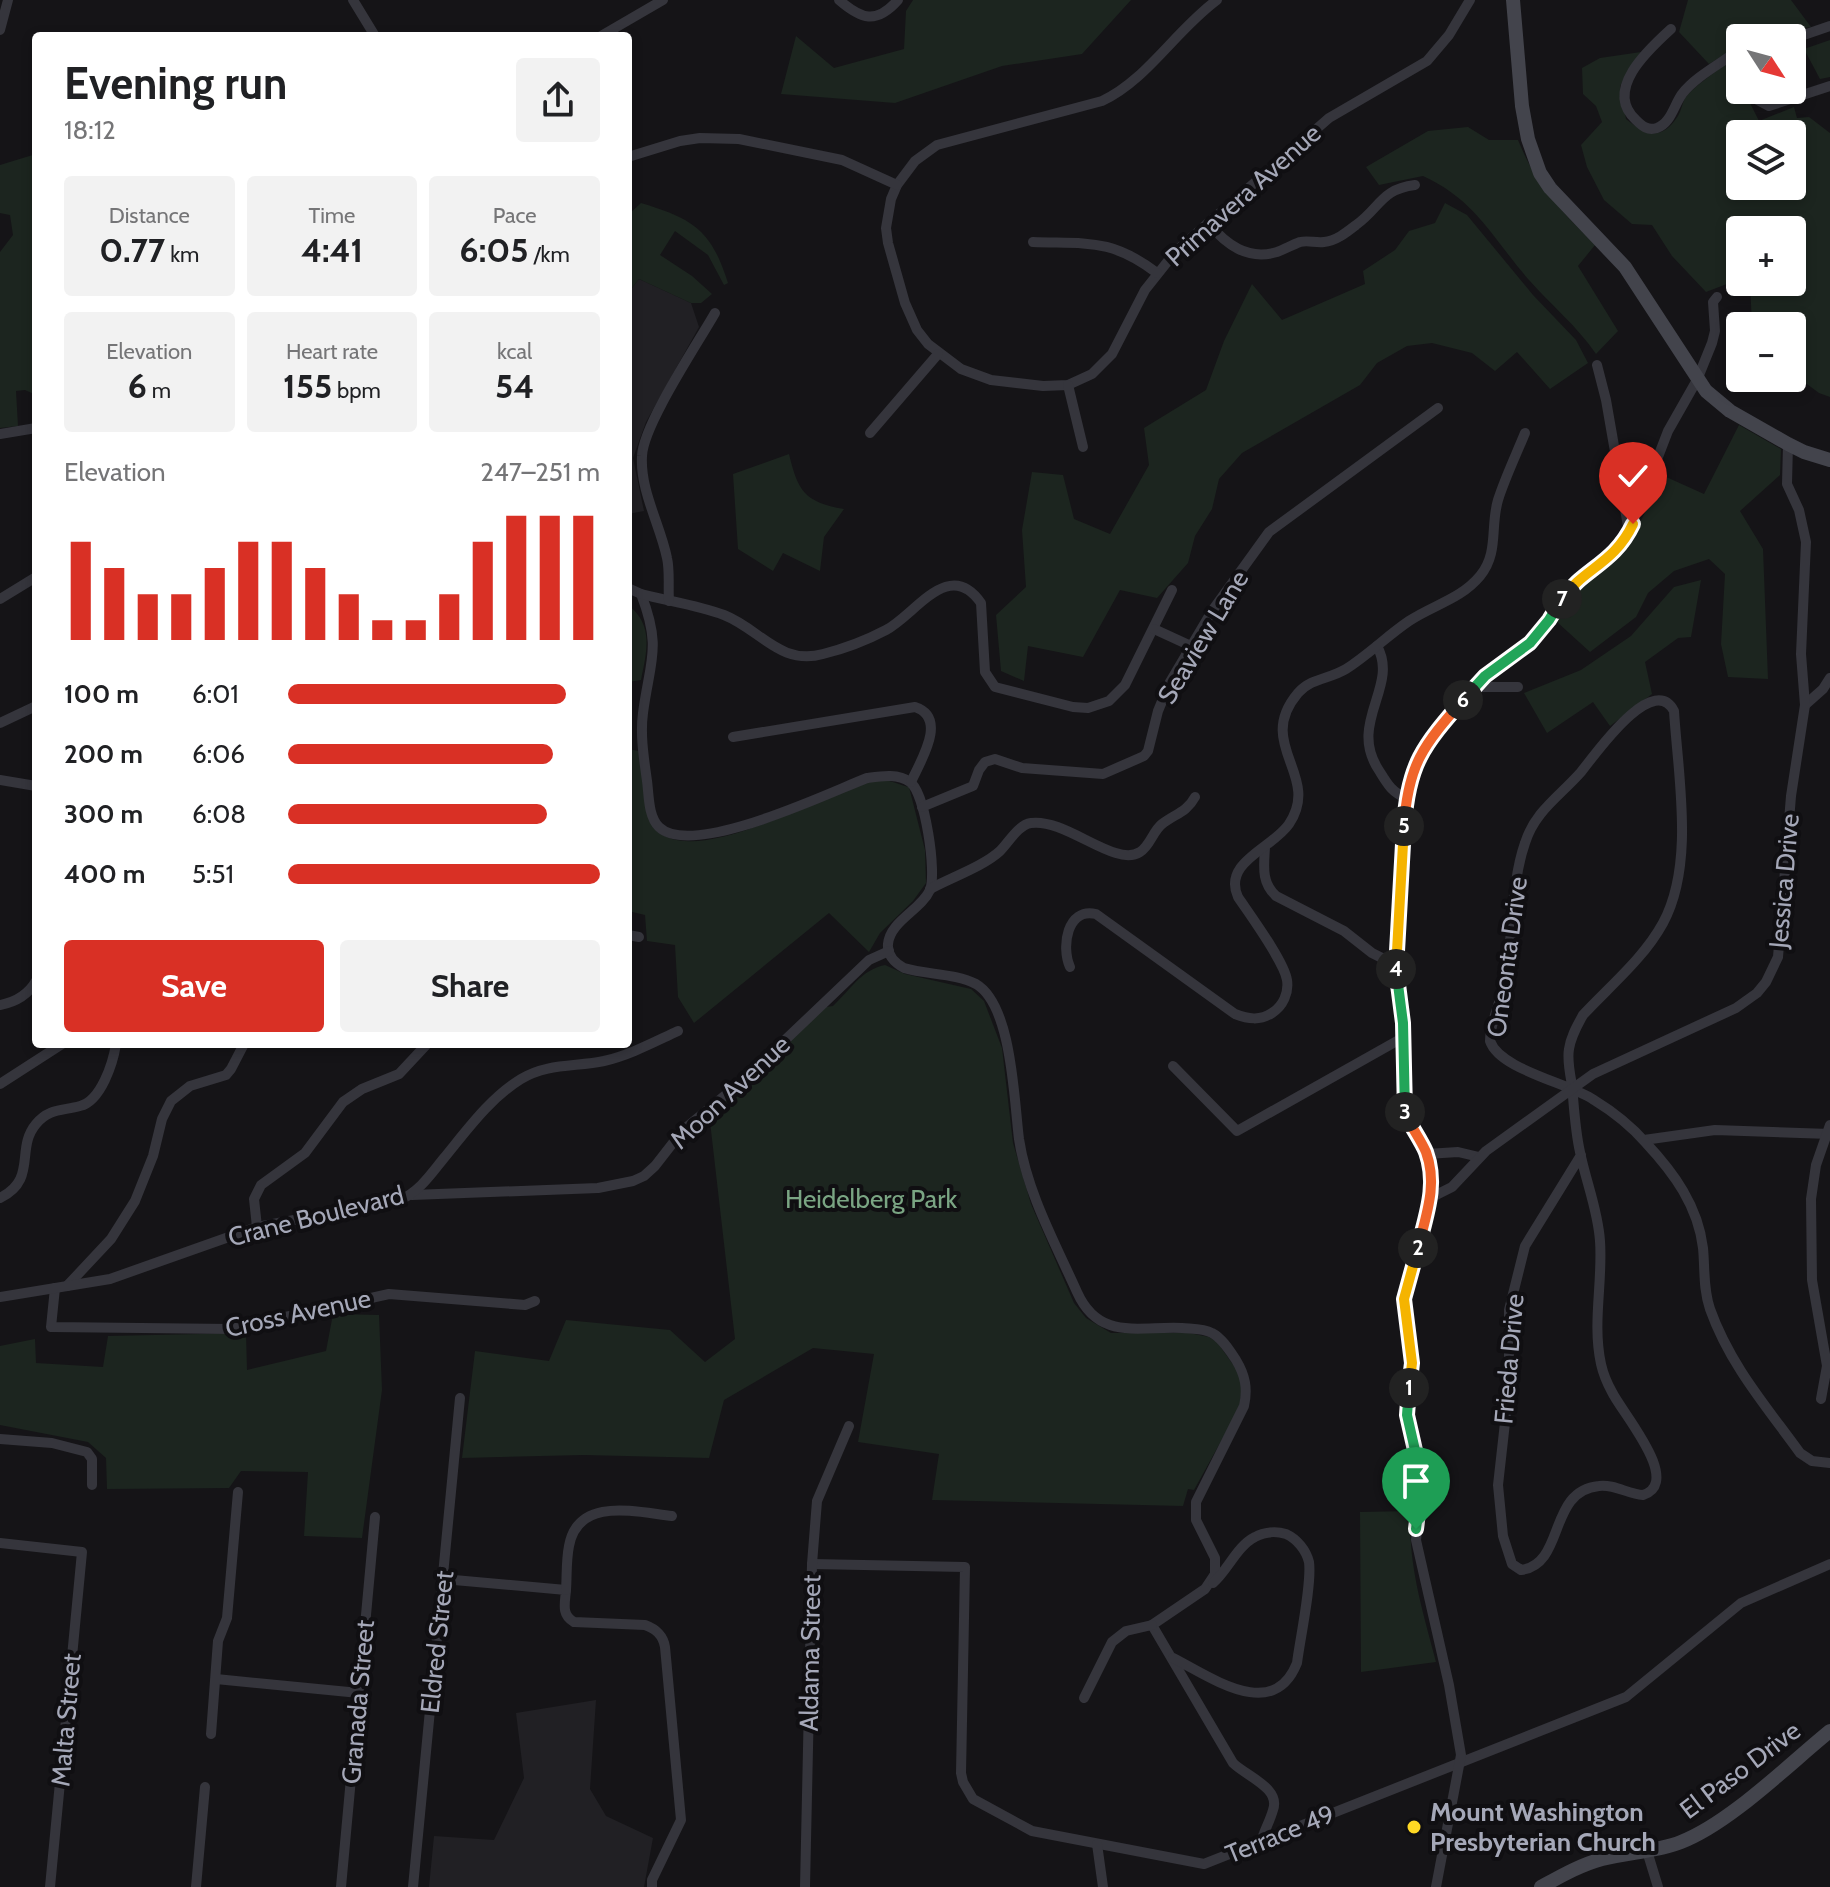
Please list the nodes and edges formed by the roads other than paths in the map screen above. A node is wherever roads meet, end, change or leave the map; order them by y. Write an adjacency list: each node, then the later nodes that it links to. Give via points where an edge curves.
1 (8, 0): 11 (street)
2 (353, 0): 12 (street)
3 (663, 0): 13 (street)
4 (839, 0): 5 (street, via 868,18)
5 (898, 0)
6 (1217, 0): 19 (street, via 1114,96 937,145 915,161)
7 (1470, 0): 21 (street, Primavera Avenue, via 1427,61 1329,118)
8 (1513, 0): 28 (street, via 1522,106 1540,173 1625,267)
9 (1830, 26): 14 (street)
10 (1671, 29): 15 (street, via 1646,52 1626,83 1630,115 1644,128 1666,122 1682,94)
11 (0, 30)
12 (373, 32)
13 (608, 32)
14 (1806, 34)
15 (1726, 59)
16 (1830, 86): 17 (street)
17 (1806, 94)
18 (632, 156): 19 (street, via 680,141 739,139 842,160)
19 (897, 185): 26 (street, via 887,214 888,243 910,316)
20 (1415, 185): 21 (street, via 1387,194 1359,223 1330,241 1302,242 1273,253 1240,251)
21 (1208, 223): 23 (street, Primavera Avenue)
22 (1033, 242): 23 (street, via 1115,247)
23 (1157, 273): 29 (street, Primavera Avenue, via 1112,354 1092,374)
24 (1717, 297): 28 (street, via 1715,331)
25 (715, 313): 44 (street, via 656,415 642,452 653,517 667,559)
26 (938, 354): 29 (street, via 991,380); 32 (street)
27 (1597, 365): 38 (street)
28 (1697, 380): 35 (street, via 1730,411); 38 (street, via 1668,431)
29 (1068, 385): 36 (street)
30 (1438, 408): 46 (street, Seaview Lane, via 1269,532)
31 (32, 429): 34 (street)
32 (870, 433)
33 (1525, 433): 47 (street, via 1498,500 1487,566 1467,588 1413,618)
34 (0, 434)
35 (1788, 444): 37 (street); 51 (street, Jessica Drive, via 1787,484 1806,542 1801,654)
36 (1083, 447)
37 (1830, 460)
38 (1629, 532): 49 (street, via 1613,554 1567,591 1530,643)
39 (32, 579): 43 (street)
40 (632, 590): 42 (street)
41 (1172, 590): 45 (street)
42 (641, 594): 44 (street); 56 (street, via 654,637 643,717 645,763 651,814 661,829 693,837 731,830 867,778)
43 (0, 599)
44 (669, 601): 45 (street, via 727,616 781,652 809,658 887,630 933,593 956,585 981,603 985,672 995,687 1088,708 1119,693)
45 (1154, 629): 46 (street)
46 (1191, 646): 60 (street, Seaview Lane, via 1164,696 1144,756 1103,774 1022,768 995,759 985,762 973,786)
47 (1377, 646): 59 (street, via 1383,658 1367,727 1369,752 1393,792); 61 (street, via 1346,669 1306,685 1293,700 1282,742 1298,782 1297,805 1288,826)
48 (1830, 678): 51 (street)
49 (1474, 687): 50 (street); 59 (street, via 1422,750)
50 (1518, 687)
51 (1805, 705): 76 (street, Jessica Drive, via 1791,796 1781,943 1766,982 1736,1008 1593,1074)
52 (32, 708): 53 (street)
53 (0, 723)
54 (733, 737): 56 (street, via 915,707 932,721)
55 (0, 780): 57 (street)
56 (911, 782): 60 (street)
57 (32, 785)
58 (1195, 797): 62 (street, via 1132,855 1116,855 1074,832 1034,822 997,853)
59 (1406, 798): 64 (street)
60 (922, 807): 62 (street)
61 (1265, 847): 64 (street, via 1264,875 1270,891); 65 (street, via 1238,869 1234,884 1287,980 1285,997 1268,1015 1252,1019 1235,1014 1096,914 1078,916 1069,926)
62 (930, 889): 63 (street, via 890,935)
63 (889, 951): 82 (street, Moon Avenue, via 869,960 683,1130 644,1176 598,1188); 103 (street, via 904,968 975,984 989,996 1008,1045 1020,1143 1036,1201 1087,1309 1113,1328 1212,1333 1241,1368 1248,1390 1244,1406 1196,1502 1196,1520 1216,1567)
64 (1396, 965): 69 (street)
65 (1070, 967)
66 (32, 986): 67 (street, via 18,1000)
67 (0, 1005)
68 (678, 1031): 82 (street, Crane Boulevard, via 615,1058 550,1067 524,1077 474,1121)
69 (1404, 1037): 74 (street, via 1237,1131); 79 (street, via 1405,1114)
70 (56, 1048): 75 (street)
71 (115, 1048): 84 (street, via 91,1100 49,1113 35,1125 21,1179)
72 (242, 1048): 86 (street, via 226,1075 190,1086 171,1101 135,1201 111,1239)
73 (423, 1048): 85 (street, via 399,1074 343,1102 305,1153 261,1185 254,1199)
74 (1173, 1066)
75 (0, 1084)
76 (1572, 1089): 76 (street, Oneonta Drive, via 1568,1052 1576,1027 1653,939 1677,888 1682,849 1674,711 1667,702 1642,707 1622,723 1539,814 1524,845 1506,977 1490,1041 1503,1058); 78 (street, Oneonta Drive); 80 (street); 81 (street, Jessica Drive)
77 (1829, 1131): 78 (street, via 1715,1130); 91 (street, via 1811,1199 1812,1280 1827,1366)
78 (1644, 1140): 94 (street, Oneonta Drive, via 1693,1210 1709,1305 1745,1379 1800,1453)
79 (1427, 1154): 81 (street); 83 (street)
80 (1581, 1155): 80 (street, Frieda Drive, via 1525,1246 1509,1310 1500,1519 1508,1554 1517,1568 1525,1570 1541,1562 1564,1509 1581,1492 1600,1486 1643,1495 1654,1489 1658,1476 1601,1361 1599,1232)
81 (1479, 1157): 83 (street, Jessica Drive, via 1452,1187)
82 (410, 1195): 85 (street, Crane Boulevard)
83 (1432, 1197): 112 (street, via 1404,1299 1412,1363 1407,1415 1422,1481 1416,1540 1449,1685)
84 (0, 1198)
85 (257, 1227): 86 (street, Crane Boulevard, via 110,1279)
86 (67, 1286): 87 (street, Crane Boulevard)
87 (55, 1288): 88 (street, Crane Boulevard); 89 (street, Cross Avenue, via 51,1327 231,1329 389,1294 525,1305)
88 (0, 1297)
89 (535, 1301)
90 (460, 1398): 102 (street, Eldred Street)
91 (1821, 1399)
92 (849, 1426): 100 (street, Aldama Street, via 817,1501)
93 (0, 1439): 95 (street, via 87,1452)
94 (1830, 1463)
95 (92, 1485)
96 (238, 1492): 107 (street)
97 (672, 1516): 104 (street, via 612,1509 586,1518 569,1542)
98 (375, 1517): 108 (street, Granada Street)
99 (0, 1543): 117 (street, Malta Street, via 82,1552)
100 (812, 1564): 115 (street, Terrace 49, via 965,1567 961,1773 967,1792 980,1805 1032,1831); 122 (street, Aldama Street)
101 (1830, 1564): 112 (street, Terrace 49, via 1741,1603 1626,1697)
102 (443, 1579): 104 (street); 120 (street, Eldred Street)
103 (1205, 1589): 105 (street); 106 (street, via 1259,1534 1277,1532 1300,1544 1309,1572 1293,1672 1271,1692 1250,1694)
104 (566, 1590): 121 (street, via 564,1611 569,1619 645,1625 659,1632 665,1647 681,1820)
105 (1152, 1625): 106 (street); 109 (street, via 1126,1631 1112,1642)
106 (1171, 1657): 114 (street, via 1233,1763 1274,1798)
107 (216, 1679): 108 (street); 111 (street)
108 (359, 1693): 119 (street, Granada Street)
109 (1084, 1698)
110 (1830, 1731): 116 (street, El Paso Drive, via 1717,1823)
111 (211, 1734)
112 (1460, 1763): 114 (street, Terrace 49); 124 (street)
113 (205, 1787): 118 (street)
114 (1261, 1842): 115 (street, Terrace 49, via 1204,1864)
115 (1097, 1844): 123 (street)
116 (1647, 1851): 125 (street, El Paso Drive, via 1577,1866); 126 (street)
117 (50, 1887)
118 (196, 1887)
119 (341, 1887)
120 (413, 1887)
121 (652, 1887)
122 (805, 1887)
123 (1103, 1887)
124 (1436, 1887)
125 (1541, 1887)
126 (1658, 1887)

